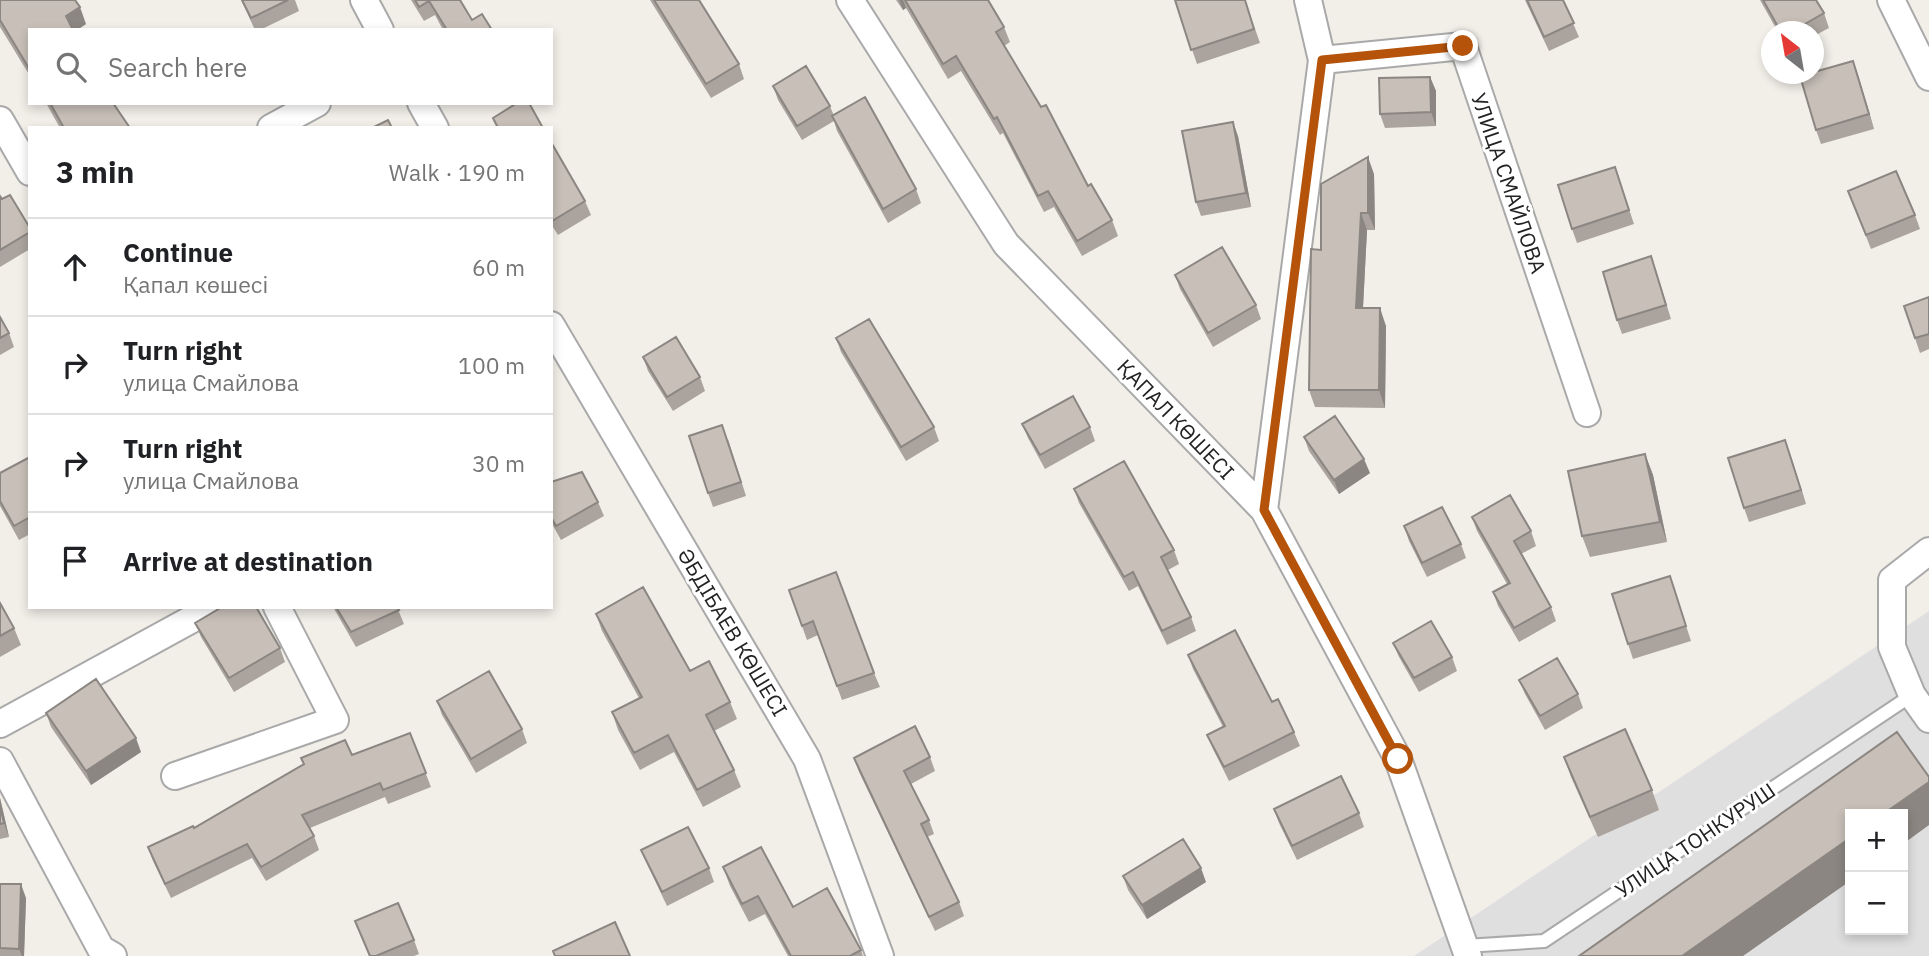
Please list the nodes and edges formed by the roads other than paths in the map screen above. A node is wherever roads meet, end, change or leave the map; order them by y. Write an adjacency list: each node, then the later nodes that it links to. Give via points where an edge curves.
1 (364, 0): 5 (street)
2 (850, 0): 16 (street, ҚАПАЛ КӨШЕСІ, via 1006,244)
3 (1308, 0): 6 (street)
4 (1891, 0): 7 (street)
5 (379, 28)
6 (1322, 60): 15 (street, УЛИЦА СМАЙЛОВА, via 1463,46); 16 (street)
7 (1929, 77)
8 (313, 105): 11 (street)
9 (422, 105): 12 (street)
10 (0, 120): 13 (street)
11 (275, 126)
12 (434, 126)
13 (28, 169)
14 (553, 328): 27 (street, ӘБДІБАЕВ КӨШЕСІ, via 807,759)
15 (1587, 413)
16 (1264, 510): 25 (street, ҚАПАЛ КӨШЕСІ, via 1398,759)
17 (1929, 551): 20 (street, via 1892,580 1892,647)
18 (210, 609): 22 (street)
19 (278, 609): 24 (street, via 335,720)
20 (1912, 695): 21 (street); 25 (lane, УЛИЦА ТОНКУРУШ, via 1544,941)
21 (1929, 719)
22 (0, 724)
23 (0, 761): 26 (street, via 101,948)
24 (175, 776)
25 (1466, 951)
26 (113, 956)
27 (880, 956)

